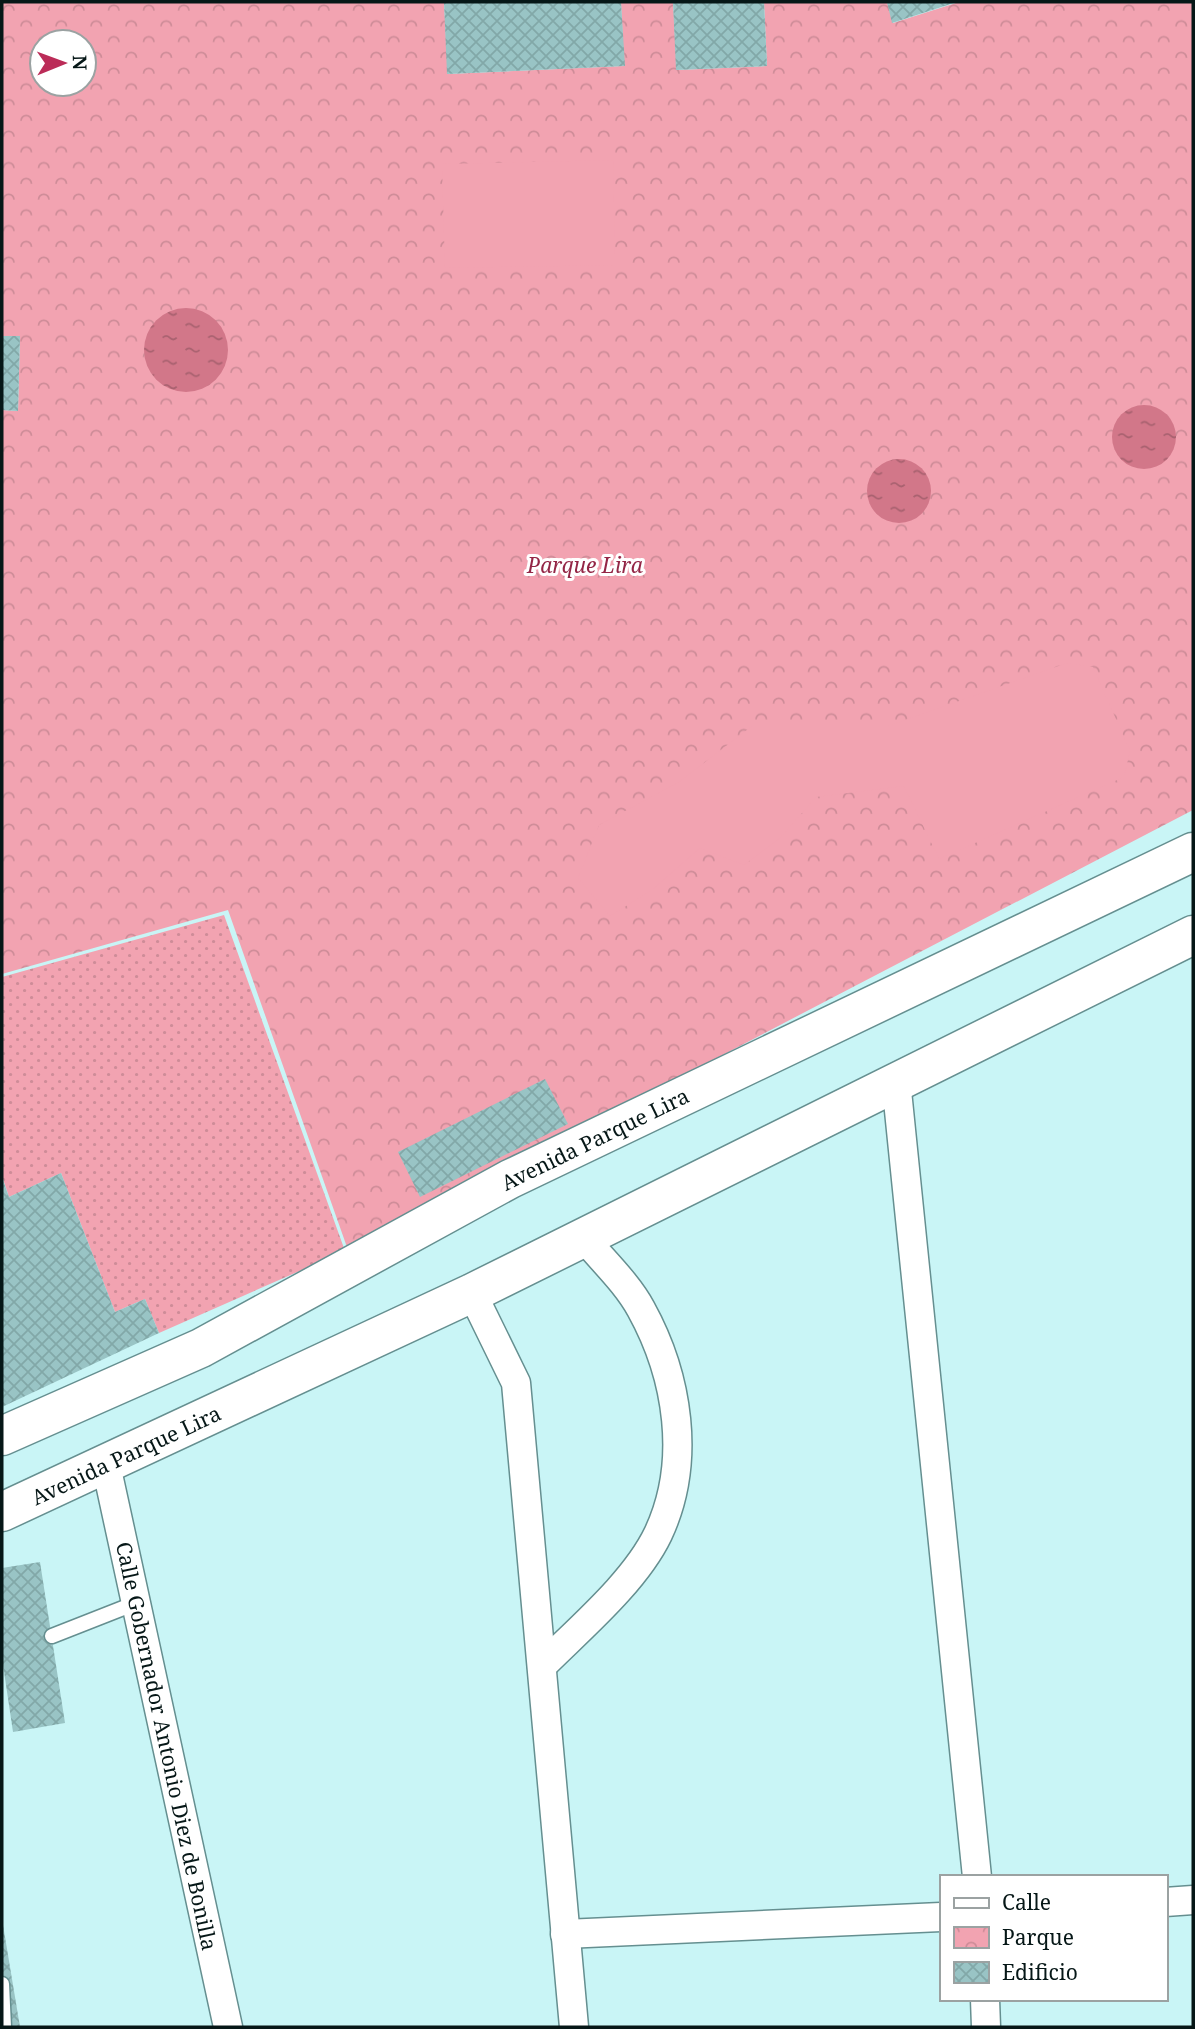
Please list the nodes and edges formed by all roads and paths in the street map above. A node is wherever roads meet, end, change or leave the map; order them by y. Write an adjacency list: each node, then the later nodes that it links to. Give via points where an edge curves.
1 (1193, 852): 6 (main road, Avenida Parque Lira, via 510,1179 201,1348)
2 (1193, 935): 3 (main road, Avenida Parque Lira)
3 (896, 1082): 4 (main road, Avenida Parque Lira); 12 (street)
4 (584, 1238): 5 (main road, Avenida Parque Lira); 11 (street, via 639,1306 664,1358 676,1417 677,1468 658,1534 621,1587)
5 (472, 1293): 7 (main road, Avenida Parque Lira); 11 (street, via 516,1383)
6 (2, 1436)
7 (106, 1465): 8 (main road, Avenida Parque Lira); 9 (street, Calle Gobernador Antonio Diez de Bonilla)
8 (2, 1512)
9 (136, 1603): 10 (lane); 20 (street, Calle Gobernador Antonio Diez de Bonilla)
10 (52, 1636)
11 (542, 1666): 16 (street)
12 (976, 1875)
13 (1193, 1900): 14 (street)
14 (1167, 1902)
15 (940, 1917): 16 (street)
16 (565, 1934): 21 (street)
17 (2, 1984): 19 (lane)
18 (985, 2001): 22 (street)
19 (4, 2027)
20 (228, 2027)
21 (574, 2027)
22 (986, 2027)

